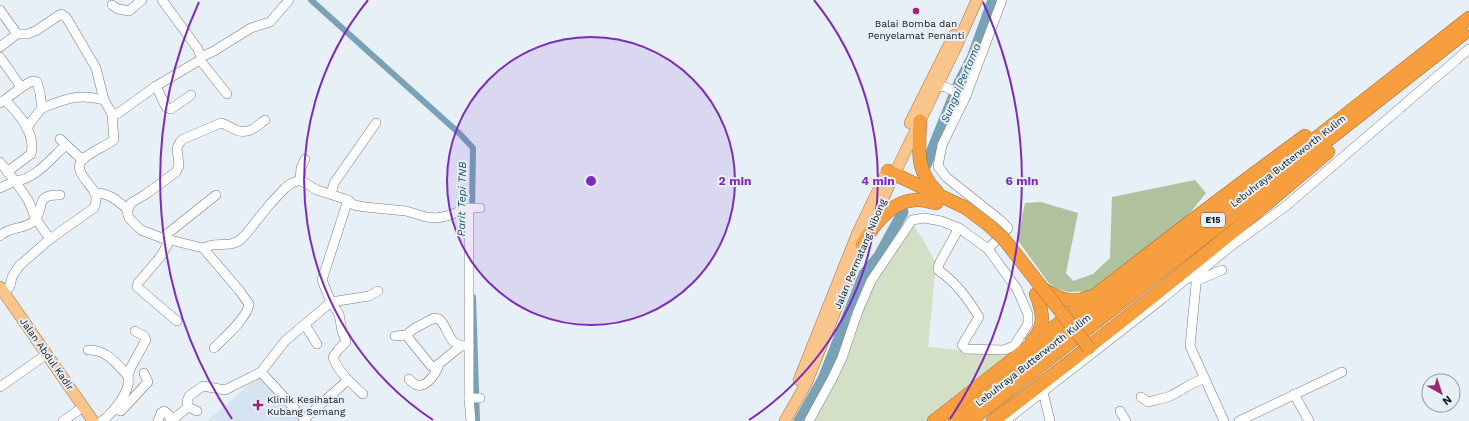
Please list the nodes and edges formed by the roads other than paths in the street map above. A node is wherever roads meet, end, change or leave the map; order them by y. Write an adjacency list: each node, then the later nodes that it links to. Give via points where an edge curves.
1 (142, 0): 7 (street, via 129,11)
2 (162, 0): 15 (street, via 198,49)
3 (289, 0): 15 (street, via 270,22 251,28)
4 (970, 0): 35 (main road, Jalan Permatang Nibong)
5 (977, 0): 19 (main road, Jalan Permatang Nibong)
6 (1002, 0): 22 (street)
7 (112, 5)
8 (0, 10): 11 (street)
9 (1469, 18): 16 (highway, Lebuhraya Butterworth Kulim / E15)
10 (1469, 29): 16 (highway, Lebuhraya Butterworth Kulim / E15)
11 (17, 34): 12 (street); 23 (street, via 28,34 37,30 61,14 66,17 96,68)
12 (0, 47)
13 (1469, 49): 55 (street, via 1286,206 1231,246)
14 (0, 57): 18 (street)
15 (201, 59): 17 (street); 20 (street)
16 (1418, 64): 59 (highway, via 1341,110 1221,197); 71 (highway, via 1356,129); 104 (highway, Lebuhraya Butterworth Kulim / E15); 105 (highway, Lebuhraya Butterworth Kulim / E15)
17 (156, 86): 21 (street, via 166,107 171,109); 26 (street, via 117,114)
18 (21, 87): 24 (street); 25 (street, via 32,81 37,82)
19 (941, 87): 22 (street); 28 (main road, Jalan Permatang Nibong)
20 (227, 94)
21 (191, 95)
22 (963, 95): 53 (street, via 942,145 938,166 946,178 1008,228)
23 (104, 100): 25 (street, via 77,96); 26 (street)
24 (3, 102): 30 (street, via 22,117)
25 (42, 108): 30 (street)
26 (112, 114): 31 (street, via 114,140)
27 (264, 120): 45 (street, via 246,132 221,123 185,137 178,145 179,166 176,172 131,203)
28 (920, 121): 35 (main road, Jalan Permatang Nibong); 43 (highway, via 921,169)
29 (376, 123): 40 (street, via 334,183)
30 (27, 129): 34 (street, via 32,147 31,154)
31 (84, 158): 37 (street, via 78,156 63,142 33,175); 39 (street, via 80,163 80,171)
32 (305, 158): 36 (street)
33 (0, 162): 34 (street)
34 (8, 172): 37 (street)
35 (890, 176): 43 (highway); 51 (main road, Jalan Permatang Nibong); 100 (main road, Jalan Permatang Nibong, via 858,232)
36 (300, 180): 40 (street, via 317,190); 52 (street, via 285,188 239,241)
37 (15, 181): 38 (street); 47 (street, via 28,200)
38 (0, 188)
39 (95, 193): 45 (street, via 109,195); 49 (street, via 94,208)
40 (331, 194): 44 (street)
41 (60, 195): 47 (street, via 46,197)
42 (216, 195): 50 (street)
43 (938, 199): 46 (highway); 51 (highway, via 915,200 897,205 871,228)
44 (348, 200): 60 (street, via 322,280); 68 (street, via 365,208 406,211 436,218 474,208)
45 (127, 209): 50 (street, via 129,218 136,227)
46 (963, 217): 53 (street); 53 (street, via 938,270 949,277 979,317 962,345 966,349 1004,350 1014,346 1028,324 1028,314 1017,289); 58 (highway, bridge, via 991,227 1003,238); 102 (street, via 941,221 924,218 912,220 871,281 842,358)
47 (36, 219): 48 (street); 49 (street)
48 (0, 236)
49 (50, 238): 56 (street, via 19,266 10,286)
50 (166, 239): 52 (street); 61 (street, via 161,256 137,287)
51 (862, 244): 101 (main road, Jalan Permatang Nibong, via 806,384)
52 (203, 248): 69 (street, via 249,304 249,310 242,319)
53 (988, 249)
54 (1222, 270): 55 (street)
55 (1196, 278): 80 (street, via 1190,346); 83 (street, via 1184,280)
56 (2, 290): 72 (main road, Jalan Abdul Kadir)
57 (378, 291): 60 (street, via 369,296)
58 (1039, 291): 59 (highway, via 1068,301 1082,300); 62 (highway, bridge); 73 (highway, via 1042,321 1038,334)
59 (1095, 295): 62 (highway)
60 (331, 302): 63 (street); 81 (street, via 339,314 346,342 334,357 335,362)
61 (177, 320)
62 (1062, 320): 71 (highway, bridge); 73 (highway)
63 (305, 325): 67 (street); 75 (street, via 285,341)
64 (135, 331): 78 (street, via 146,340)
65 (406, 335): 66 (street); 68 (street, via 434,318 442,321 455,344); 74 (street, via 431,366)
66 (395, 336)
67 (317, 344)
68 (465, 346): 74 (street); 99 (street, via 475,398)
69 (214, 348)
70 (88, 350): 78 (street, via 96,349 108,355)
71 (1086, 350): 106 (highway)
72 (47, 354): 82 (street); 87 (main road, Jalan Abdul Kadir)
73 (1018, 355): 103 (highway)
74 (439, 364): 79 (street, via 434,376 421,386)
75 (261, 372): 88 (street, via 225,390 203,386 189,396); 93 (street)
76 (1342, 372): 85 (street)
77 (144, 373): 89 (street, via 148,382 121,411)
78 (128, 376): 89 (street, via 128,385)
79 (409, 379)
80 (1204, 379): 86 (street, via 1170,396 1148,402); 110 (street)
81 (348, 380): 84 (street); 93 (street)
82 (0, 387)
83 (1043, 392): 107 (street); 108 (street)
84 (363, 394)
85 (1294, 394): 92 (street); 112 (street)
86 (1141, 397)
87 (83, 406): 94 (street); 95 (main road, Jalan Abdul Kadir)
88 (188, 407): 91 (street); 98 (street)
89 (115, 409): 96 (street)
90 (1120, 410): 109 (street)
91 (197, 411)
92 (1255, 417): 111 (street)
93 (305, 420)
94 (63, 421)
95 (93, 421)
96 (102, 421)
97 (158, 421): 98 (street, via 164,411)
98 (171, 421)
99 (471, 421)
100 (781, 421)
101 (785, 421)
102 (809, 421)
103 (934, 421)
104 (955, 421)
105 (970, 421)
106 (993, 421)
107 (1005, 421)
108 (1050, 421)
109 (1126, 421)
110 (1224, 421)
111 (1239, 421)
112 (1309, 421)

